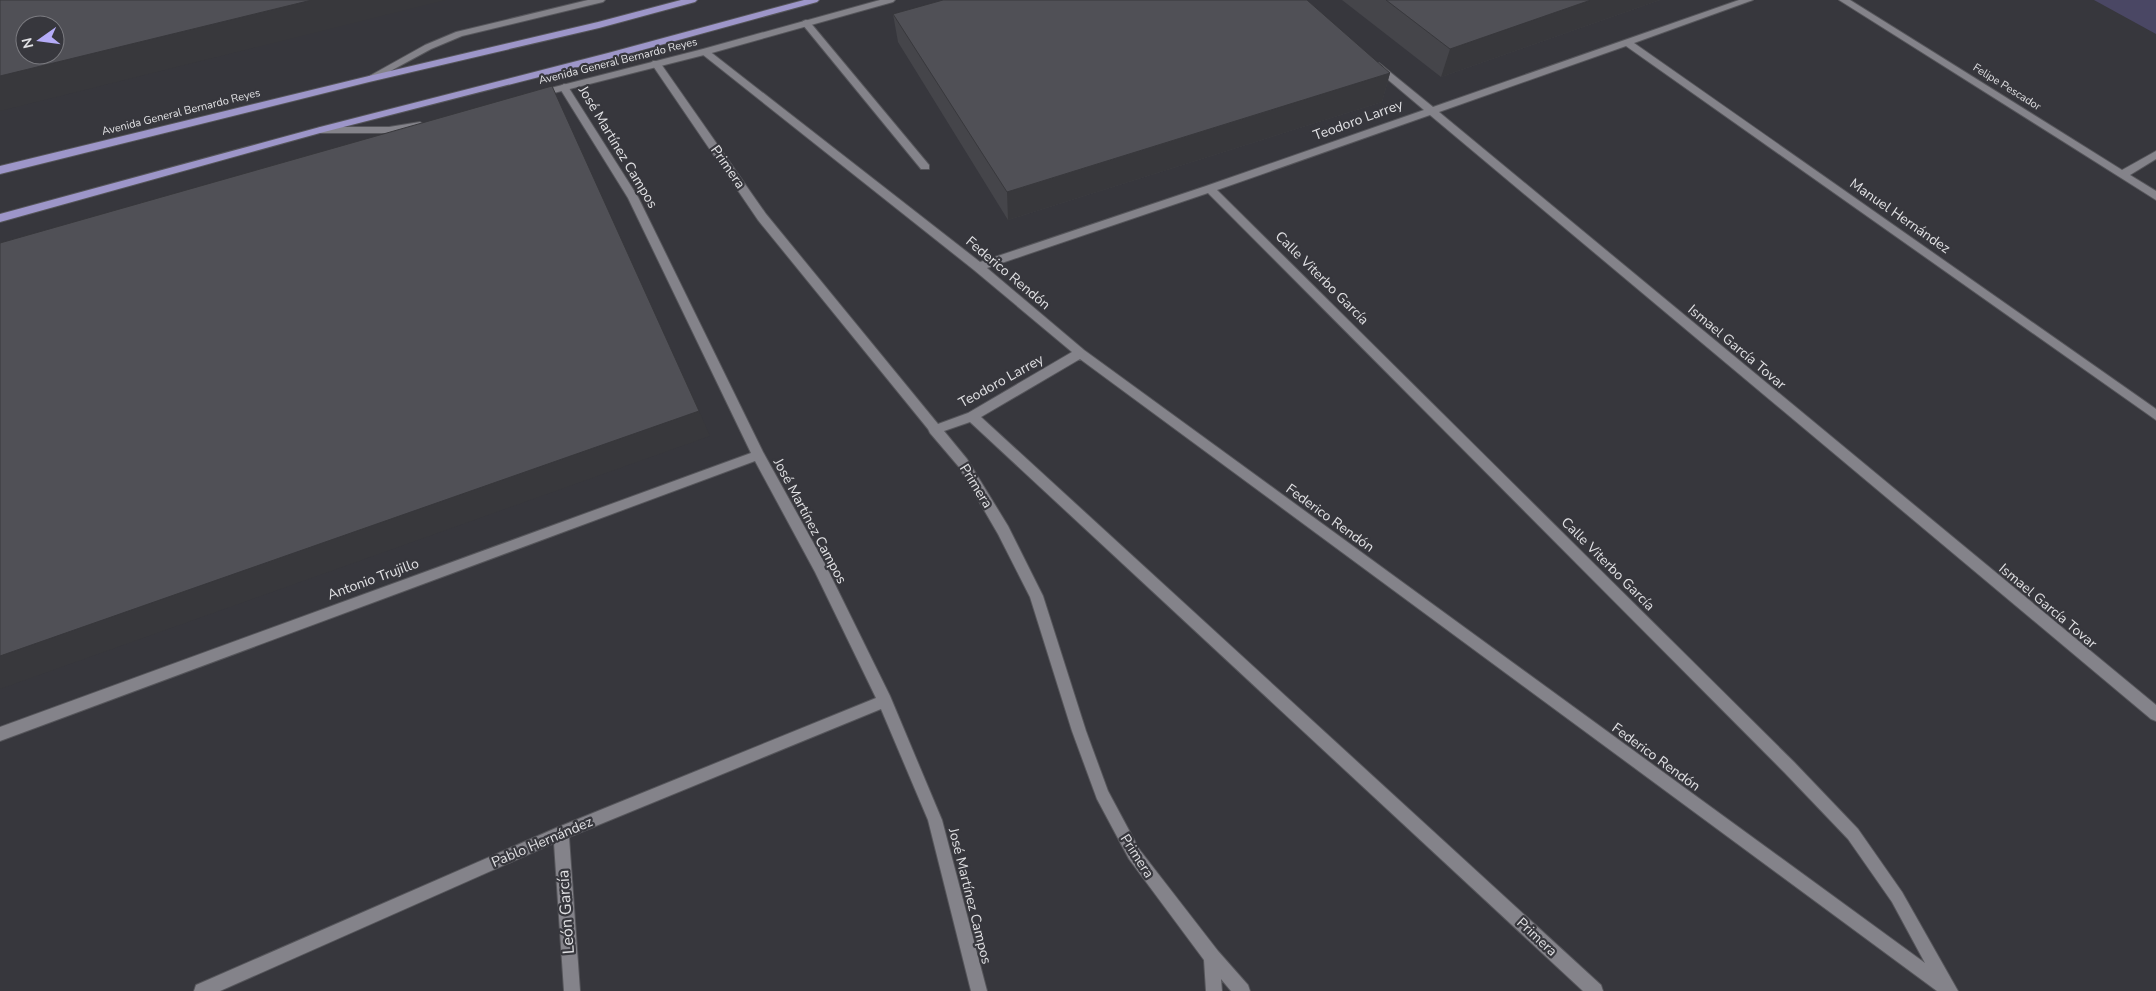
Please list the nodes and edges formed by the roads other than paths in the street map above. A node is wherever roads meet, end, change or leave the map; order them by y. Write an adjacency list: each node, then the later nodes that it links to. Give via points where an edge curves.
1 (600, 0): 12 (street, Avenida General Bernardo Reyes, via 459,34)
2 (692, 0): 12 (main road, Avenida General Bernardo Reyes)
3 (814, 0): 17 (main road, Avenida General Bernardo Reyes)
4 (890, 0): 7 (street, Avenida General Bernardo Reyes)
5 (1748, 0): 8 (street, Teodoro Larrey)
6 (1844, 0): 21 (street, Felipe Pescador)
7 (806, 23): 9 (street, Avenida General Bernardo Reyes); 19 (street)
8 (1626, 42): 15 (street, Teodoro Larrey); 27 (street, Manuel Hernández)
9 (705, 52): 11 (street, Avenida General Bernardo Reyes); 25 (street, Federico Rendón)
10 (1368, 59): 15 (street, Ismael García Tovar)
11 (656, 63): 13 (street, Avenida General Bernardo Reyes); 29 (street, Primera, via 762,217)
12 (369, 79): 20 (main road, Avenida General Bernardo Reyes)
13 (564, 87): 14 (street, Avenida General Bernardo Reyes); 30 (street, José Martínez Campos, via 633,197)
14 (528, 97)
15 (1429, 111): 22 (street, Teodoro Larrey); 32 (street, Ismael García Tovar)
16 (426, 124): 17 (street, Avenida General Bernardo Reyes, via 389,130)
17 (320, 130): 24 (main road, Avenida General Bernardo Reyes)
18 (2156, 154): 21 (street)
19 (926, 167)
20 (0, 170)
21 (2122, 174): 23 (street, Felipe Pescador)
22 (1210, 189): 25 (street, Teodoro Larrey); 42 (street, Calle Viterbo García, via 1853,834 1897,897)
23 (2156, 196)
24 (0, 218)
25 (978, 267): 26 (street, Federico Rendón)
26 (1080, 353): 28 (street, Teodoro Larrey); 42 (street, Federico Rendón)
27 (2156, 415)
28 (972, 416): 29 (street, Teodoro Larrey); 41 (street, Primera)
29 (934, 430): 35 (street, Primera, via 963,463 1003,530 1036,596 1082,740 1102,794 1120,829 1134,854)
30 (758, 455): 31 (street, José Martínez Campos, via 820,568); 33 (street, Antonio Trujillo)
31 (885, 701): 34 (street, Pablo Hernández); 38 (street, José Martínez Campos, via 936,820)
32 (2156, 714)
33 (0, 734)
34 (561, 833): 36 (street, Pablo Hernández); 37 (street, León García)
35 (1212, 957): 39 (street); 40 (street, Primera)
36 (202, 991)
37 (572, 991)
38 (979, 991)
39 (1214, 991)
40 (1242, 991)
41 (1595, 991)
42 (1949, 991)

